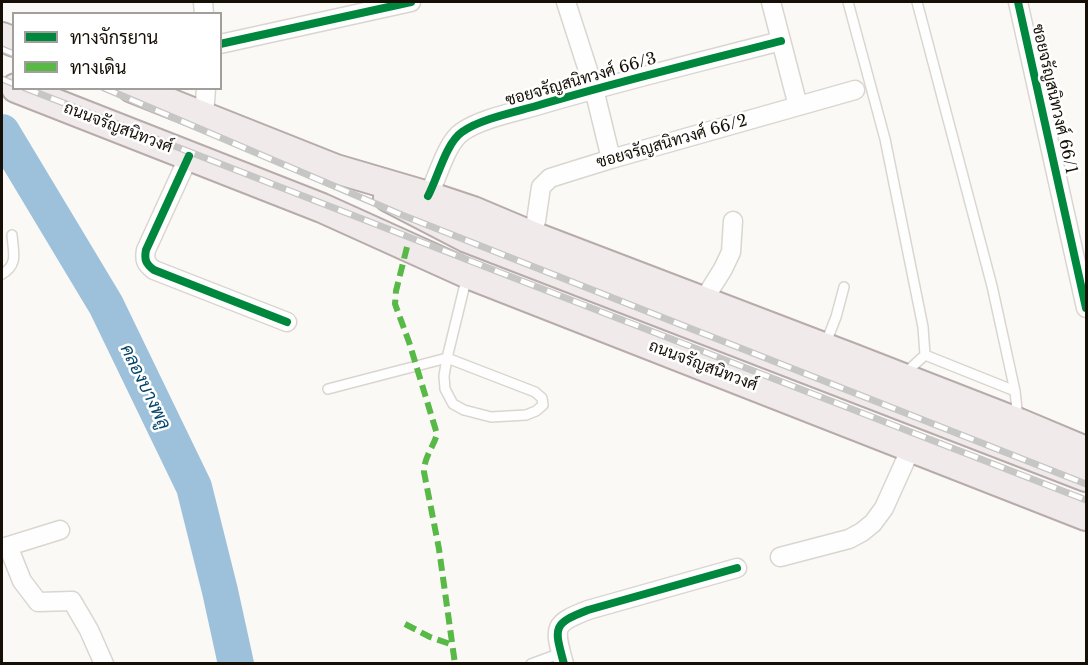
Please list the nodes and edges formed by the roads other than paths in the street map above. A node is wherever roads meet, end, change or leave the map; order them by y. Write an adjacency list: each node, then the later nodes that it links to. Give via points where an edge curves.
1 (411, 2): 8 (street)
2 (566, 2): 9 (street)
3 (771, 2): 7 (street)
4 (848, 2): 31 (lane, via 885,139 923,327)
5 (917, 2): 35 (lane, via 992,286)
6 (1018, 2): 28 (street, ซอยจรัญสนิทวงศ์ 66/1)
7 (781, 41): 9 (street, ซอยจรัญสนิทวงศ์ 66/3); 14 (street)
8 (222, 44)
9 (594, 89): 17 (street); 19 (street, ซอยจรัญสนิทวงศ์ 66/3, via 463,131 451,143)
10 (18, 90): 16 (main road, ถนนจรัญสนิทวงศ์)
11 (137, 90): 15 (main road, ถนนจรัญสนิทวงศ์)
12 (206, 90): 15 (street)
13 (855, 90): 14 (street, ซอยจรัญสนิทวงศ์ 66/2)
14 (798, 106): 17 (street, ซอยจรัญสนิทวงศ์ 66/2)
15 (204, 117): 18 (main road, ถนนจรัญสนิทวงศ์)
16 (189, 156): 20 (main road, ถนนจรัญสนิทวงศ์); 29 (street, via 146,250 147,265)
17 (611, 159): 23 (street, ซอยจรัญสนิทวงศ์ 66/2, via 550,178 541,187)
18 (336, 169): 19 (main road, ถนนจรัญสนิทวงศ์); 39 (main road, ถนนจรัญสนิทวงศ์, via 467,238)
19 (428, 196): 23 (main road, ถนนจรัญสนิทวงศ์)
20 (322, 208): 25 (main road, ถนนจรัญสนิทวงศ์); 40 (main road, ถนนจรัญสนิทวงศ์, via 543,285)
21 (733, 221): 27 (street, via 731,252)
22 (12, 234): 24 (lane, via 13,263)
23 (530, 235): 27 (main road, ถนนจรัญสนิทวงศ์)
24 (2, 274)
25 (468, 274): 32 (lane); 37 (main road, ถนนจรัญสนิทวงศ์)
26 (844, 287): 30 (lane)
27 (703, 301): 30 (main road, ถนนจรัญสนิทวงศ์)
28 (1086, 308)
29 (287, 322)
30 (824, 348): 33 (main road, ถนนจรัญสนิทวงศ์)
31 (925, 355): 33 (lane); 35 (lane)
32 (447, 357): 32 (lane, via 535,392 543,405 526,415 491,417 464,410 453,404 445,389); 34 (lane)
33 (900, 377): 36 (main road, ถนนจรัญสนิทวงศ์)
34 (328, 389)
35 (1015, 391): 36 (lane)
36 (1019, 423): 38 (main road, ถนนจรัญสนิทวงศ์)
37 (911, 448): 41 (main road, ถนนจรัญสนิทวงศ์); 44 (street, via 884,508 873,523 849,539)
38 (1086, 451)
39 (1086, 477)
40 (1086, 496)
41 (1086, 516)
42 (60, 530): 43 (street)
43 (5, 547): 47 (street, via 38,602 72,601)
44 (780, 556)
45 (737, 568): 46 (street, via 569,617 560,625 557,636)
46 (562, 658): 48 (lane)
47 (104, 663)
48 (531, 663)

